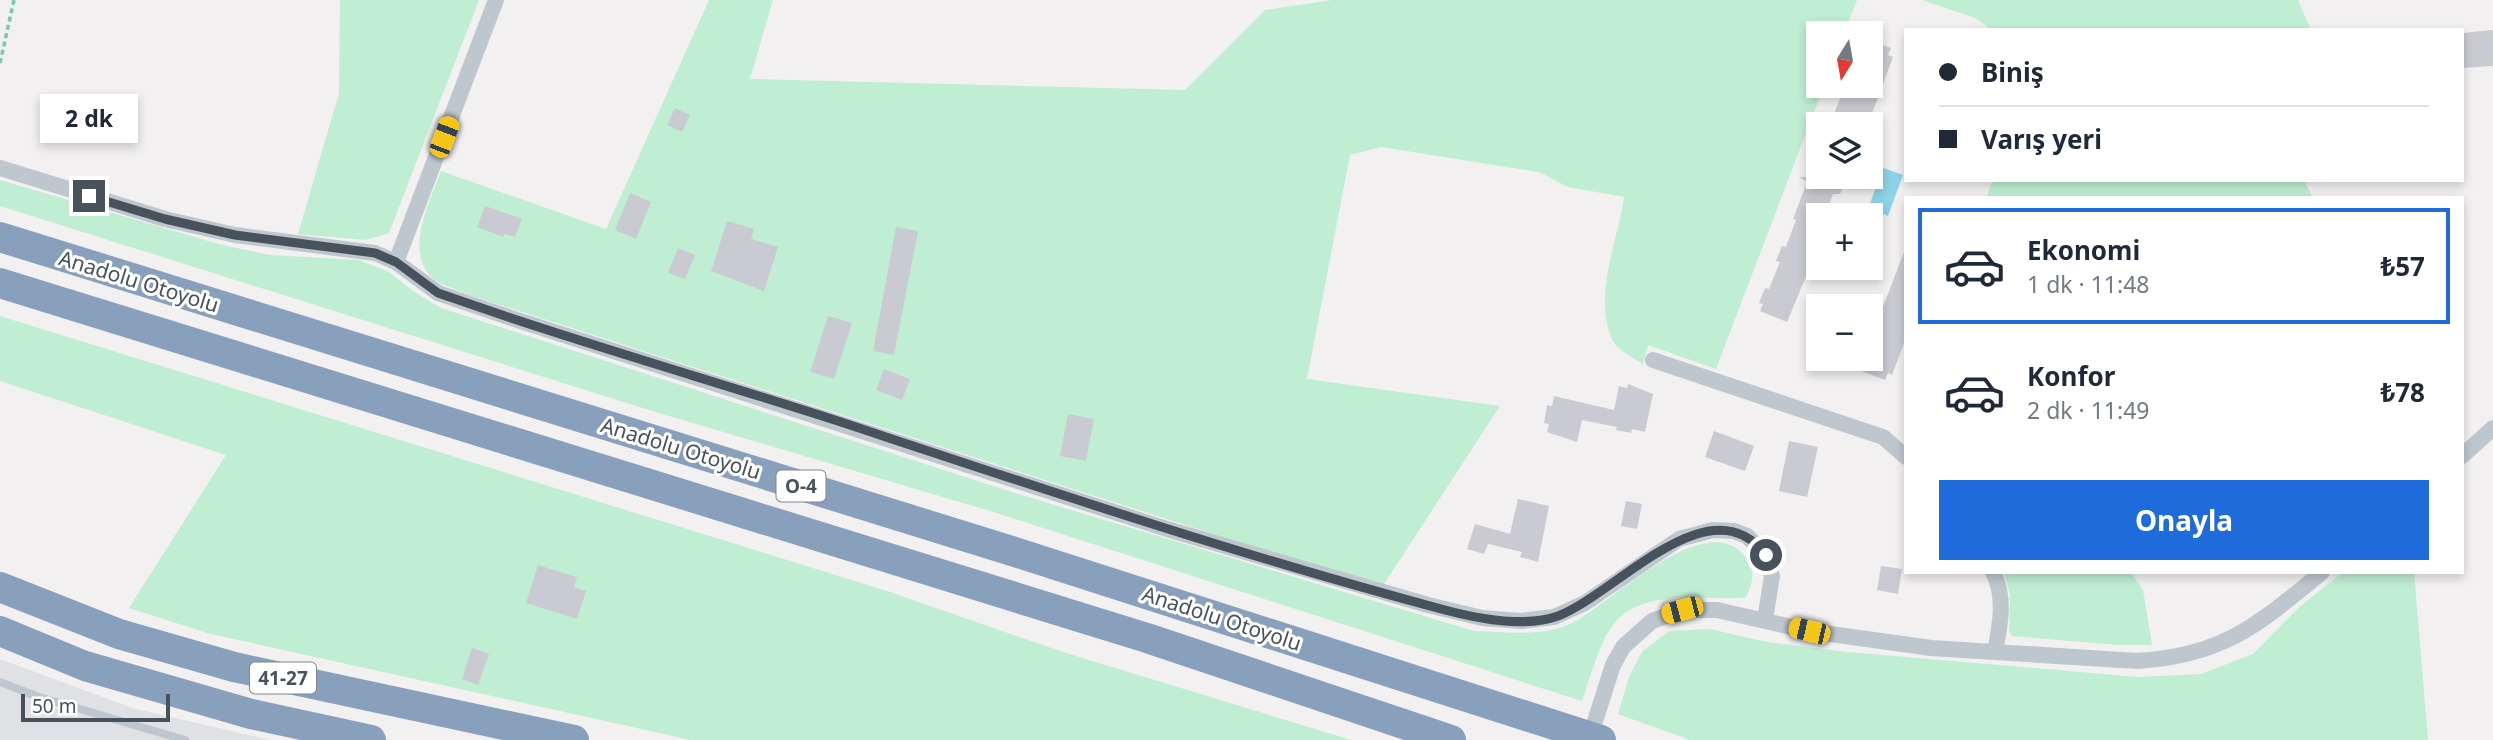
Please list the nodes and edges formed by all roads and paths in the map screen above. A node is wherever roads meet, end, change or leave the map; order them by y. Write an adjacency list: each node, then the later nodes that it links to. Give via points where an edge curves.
1 (14, 0): 3 (path)
2 (496, 0): 6 (street)
3 (0, 63)
4 (0, 168): 6 (street, via 165,219 284,243 346,247)
5 (0, 237): 24 (highway, Anadolu Otoyolu / O-4, via 1018,553)
6 (396, 262): 15 (street, via 438,293 524,322 1167,529 1461,614 1521,621 1554,617 1585,603 1679,540 1713,530 1734,531 1747,536 1766,555 1772,576)
7 (0, 283): 22 (highway, Anadolu Otoyolu / O-4, via 1147,638)
8 (1653, 360): 11 (street, via 1883,437)
9 (2493, 428): 10 (street)
10 (2464, 454)
11 (1904, 455)
12 (1994, 574): 17 (street, via 2001,603)
13 (2320, 574): 17 (street, via 2256,625 2203,652 2137,661)
14 (0, 587): 21 (highway, 41-27, via 119,634 234,667)
15 (1765, 620): 17 (street, via 1875,642); 23 (street, via 1699,609 1652,621 1623,648)
16 (0, 631): 20 (highway, via 85,666 251,715)
17 (1995, 652)
18 (0, 682): 19 (lane)
19 (185, 740)
20 (371, 740)
21 (574, 740)
22 (1451, 740)
23 (1589, 740)
24 (1601, 740)

